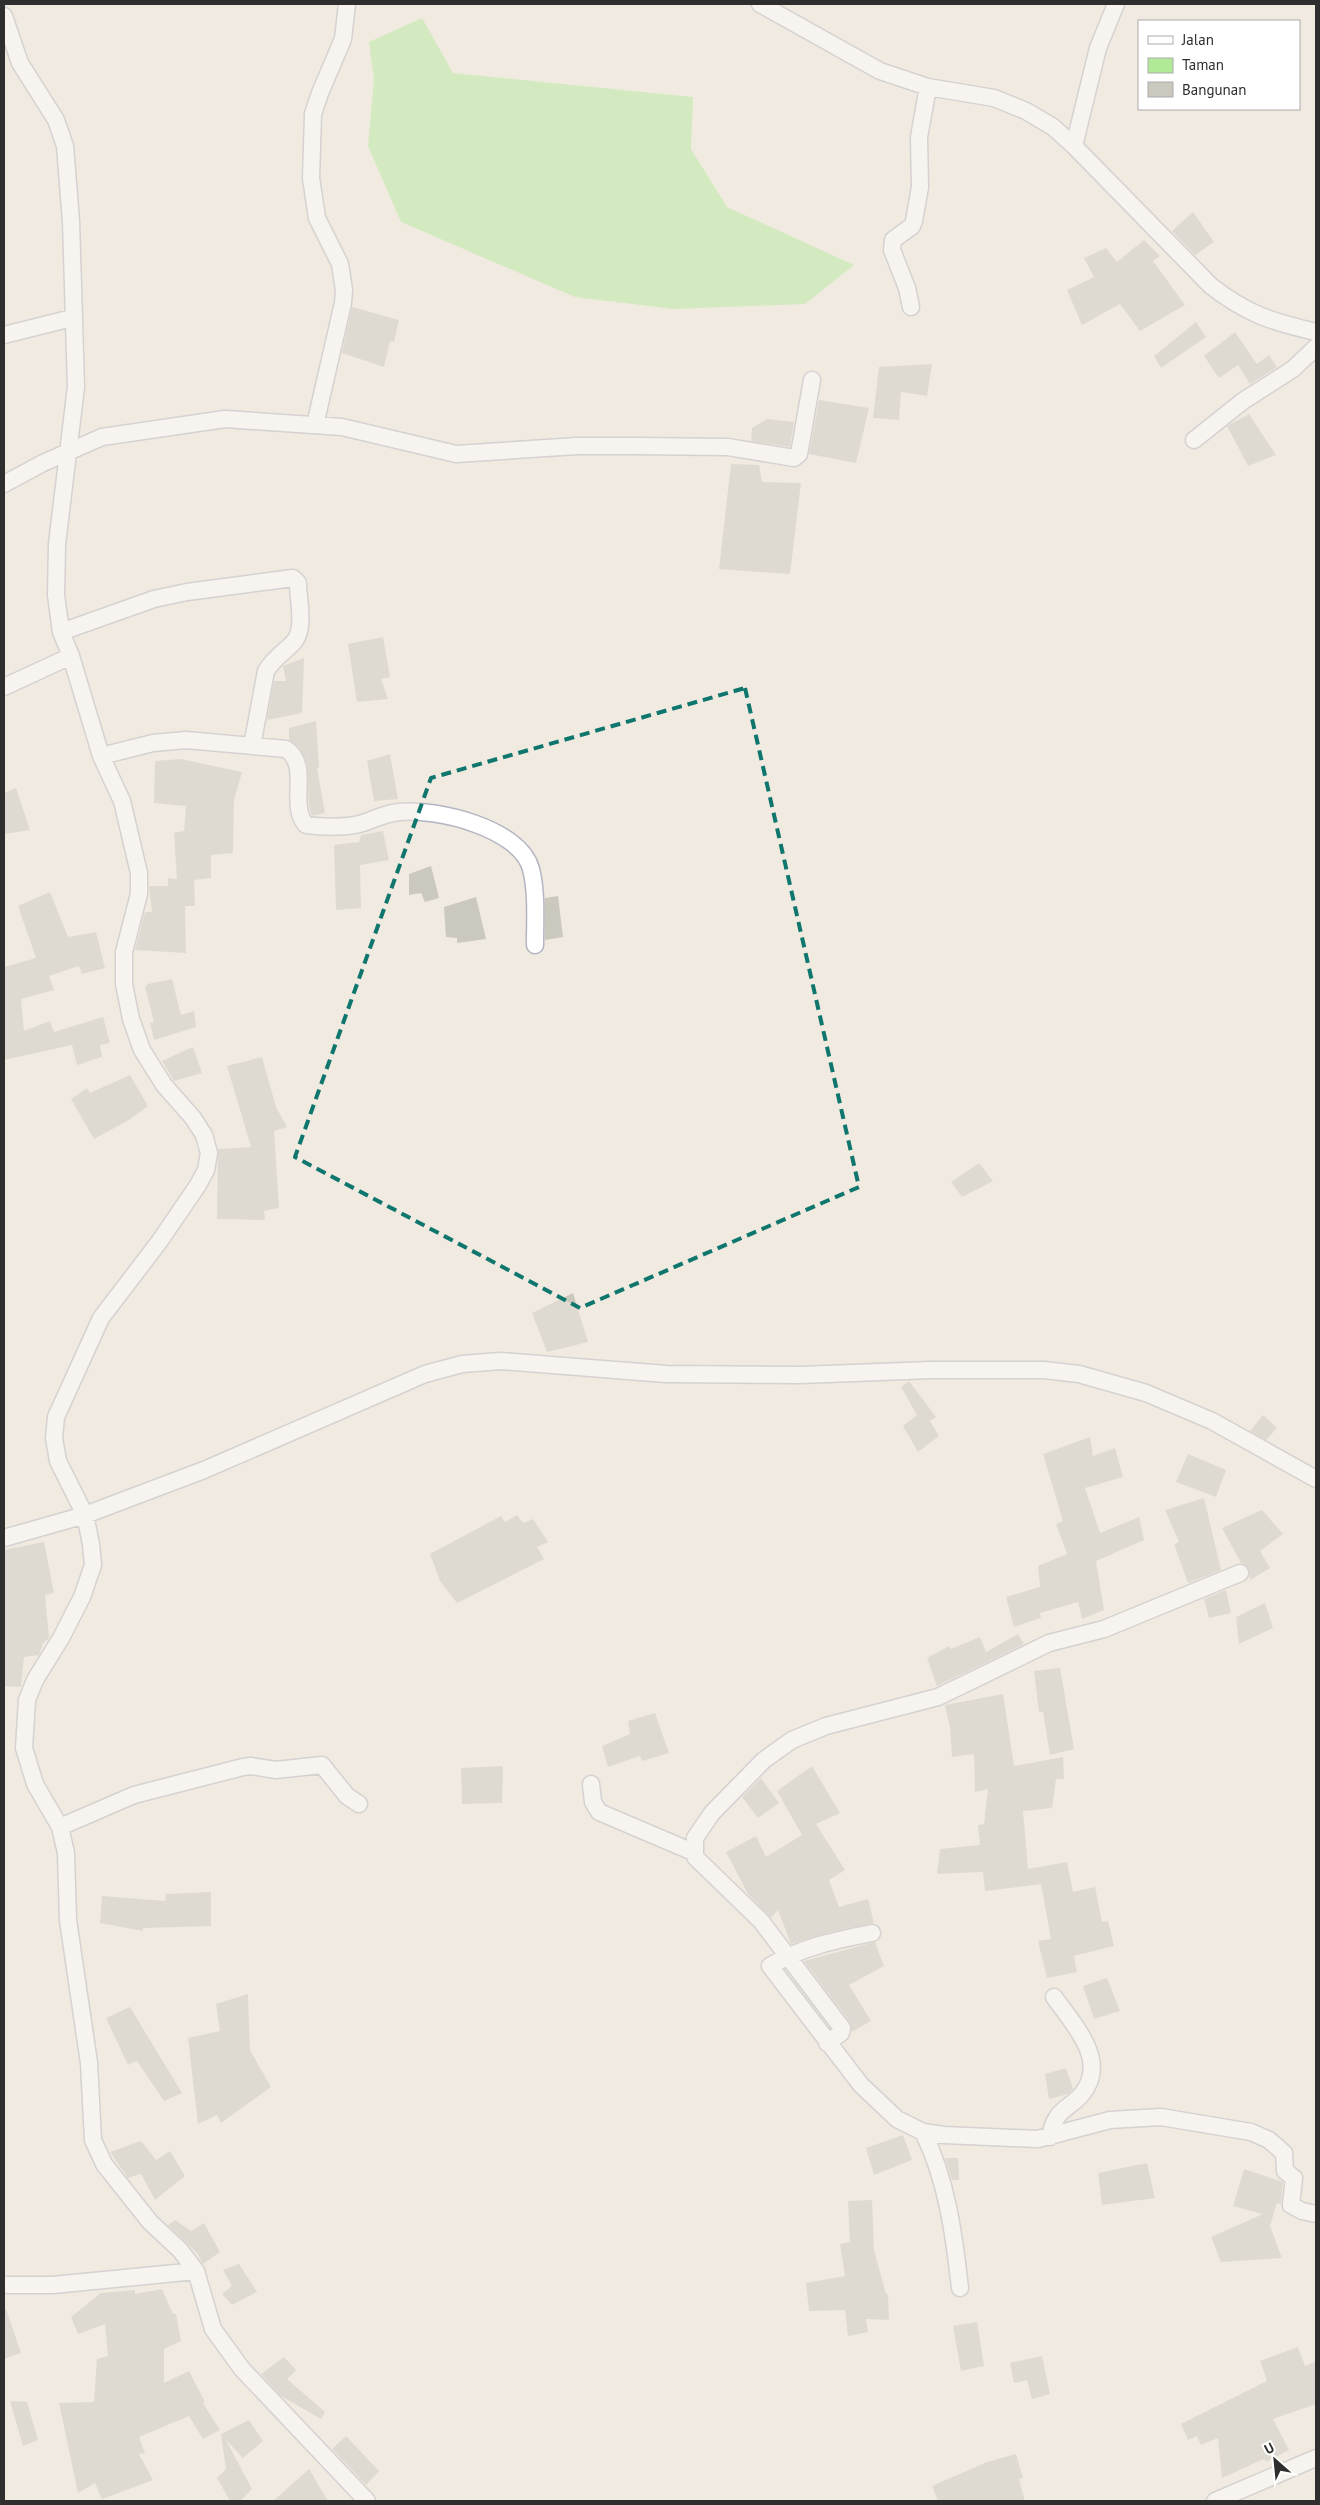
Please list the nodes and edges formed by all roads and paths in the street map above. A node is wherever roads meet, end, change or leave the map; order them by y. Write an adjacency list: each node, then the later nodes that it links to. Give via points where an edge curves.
1 (347, 4): 13 (street, via 343,39 314,114 311,178 314,207 340,264 344,290)
2 (760, 4): 5 (street, via 880,71)
3 (1116, 4): 6 (street, via 1098,48)
4 (4, 16): 8 (street, via 20,63 56,120 65,146 71,221)
5 (928, 87): 6 (street, via 994,98 1053,127); 7 (street, via 919,137 920,187 914,221 892,244)
6 (1074, 146): 9 (street, via 1231,302 1271,322)
7 (911, 307)
8 (72, 318): 10 (street); 15 (street, via 76,387)
9 (1316, 332)
10 (4, 335)
11 (1316, 347): 14 (street, via 1288,373 1243,400)
12 (812, 380): 13 (street, via 799,454 794,458 728,447 577,446 456,454 361,431)
13 (314, 425): 15 (street, via 225,419 102,437)
14 (1194, 440)
15 (68, 451): 16 (street); 17 (street, via 57,544 56,595)
16 (4, 484)
17 (61, 632): 18 (street); 20 (street, via 154,599 293,578 298,583 300,630 294,643 270,663 266,671)
18 (72, 656): 19 (street); 21 (street)
19 (4, 687)
20 (252, 746): 21 (street, via 171,740); 22 (street, via 286,749 292,755 297,767 300,812 306,824 358,824 384,814 419,811 445,815 504,837 528,860 531,870)
21 (101, 756): 24 (street, via 122,801 139,873 139,894 124,952 124,984 131,1020 142,1050 164,1086 193,1118 204,1135 209,1153 206,1170 198,1186 101,1318 56,1417 54,1438 58,1462)
22 (535, 944)
23 (1316, 1479): 24 (street, via 1212,1421 1146,1393 1079,1374 1044,1370 695,1374 501,1361 462,1364 425,1374 204,1470)
24 (85, 1515): 25 (street); 29 (street, via 92,1544 92,1565 82,1597 30,1694 24,1722 24,1748 35,1784)
25 (4, 1538)
26 (1240, 1573): 30 (street, via 1104,1629 1049,1643 938,1697 826,1726 792,1740 764,1760 712,1814 695,1838)
27 (591, 1784): 30 (street, via 593,1802 599,1812)
28 (359, 1804): 29 (street, via 342,1791 322,1765 276,1770 251,1766 134,1795)
29 (60, 1827): 37 (street, via 66,1853 68,1920 89,2063 93,2140 104,2164 150,2222 180,2250)
30 (694, 1852): 32 (street, via 699,1862 750,1908)
31 (872, 1933): 32 (street, via 826,1942)
32 (781, 1959): 35 (street, via 770,1966 833,2038 850,2072 897,2119)
33 (1054, 1997): 34 (street, via 1086,2045 1093,2071 1092,2079 1082,2094)
34 (1052, 2130): 35 (street, via 993,2138); 36 (street, via 1110,2120 1161,2118 1251,2132 1269,2140 1284,2153 1285,2171 1294,2178 1291,2204)
35 (923, 2132): 39 (street, via 935,2155 945,2194)
36 (1316, 2214)
37 (196, 2271): 38 (street, via 53,2285); 41 (street, via 213,2328 242,2369)
38 (4, 2285)
39 (960, 2288)
40 (1316, 2458): 42 (street)
41 (367, 2501)
42 (1215, 2501)

